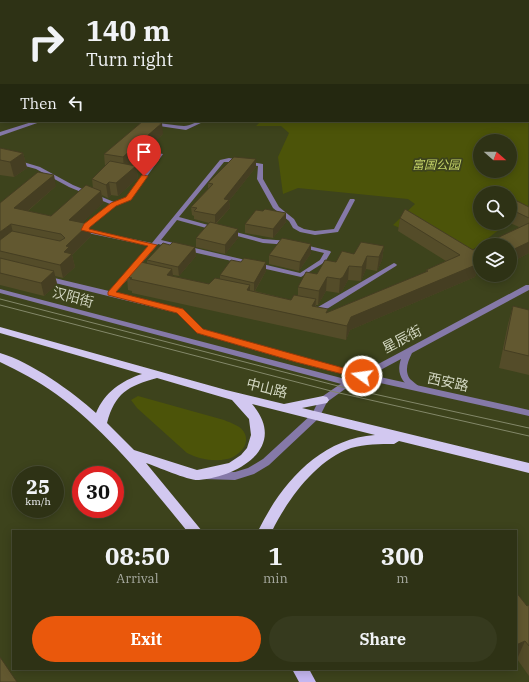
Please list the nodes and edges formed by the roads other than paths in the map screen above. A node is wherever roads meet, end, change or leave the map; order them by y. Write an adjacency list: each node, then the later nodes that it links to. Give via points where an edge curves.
1 (37, 122): 4 (street)
2 (146, 122): 3 (street, via 186,128)
3 (200, 122)
4 (0, 134)
5 (160, 154): 8 (street, via 128,199)
6 (0, 156): 8 (street, via 38,168 71,186)
7 (352, 200): 9 (street, via 336,231 302,231 276,208 260,179 261,165 229,160 222,161)
8 (114, 204): 10 (street, via 85,230)
9 (175, 218): 10 (street); 10 (street, via 263,241 328,252 323,261 301,275)
10 (154, 243): 15 (street, via 136,271)
11 (394, 265): 16 (street, via 319,310)
12 (37, 275): 15 (street, 西安路)
13 (529, 287): 18 (street, 星辰街)
14 (0, 291): 22 (street, 汉阳街)
15 (110, 294): 21 (street, 西安路, via 180,311 200,331)
16 (304, 306)
17 (0, 330): 20 (highway, 中山路)
18 (409, 351): 21 (street, 星辰街); 23 (street, via 402,369 408,383)
19 (0, 357): 29 (highway, via 44,380)
20 (158, 375): 24 (highway, 中山路); 29 (highway, via 143,377 118,390 108,400 102,412)
21 (362, 376): 22 (street, 星辰街); 23 (street, 西安路)
22 (349, 383): 25 (street, 星辰街)
23 (416, 388): 27 (street, 西安路)
24 (226, 394): 26 (highway, 中山路); 33 (highway, via 247,405 253,413 258,424 255,447 233,466)
25 (323, 400): 26 (highway); 28 (street)
26 (284, 408): 28 (highway, 中山路)
27 (529, 413)
28 (316, 416): 30 (highway, 中山路); 33 (street, via 266,462 251,470 235,476)
29 (101, 422): 31 (highway)
30 (412, 439): 32 (highway, 中山路); 35 (highway, via 360,440 336,449 298,482 282,502)
31 (132, 454): 33 (highway); 34 (highway)
32 (529, 468)
33 (197, 475)
34 (194, 530)
35 (266, 530)
36 (301, 670): 37 (main road)
37 (308, 682)

